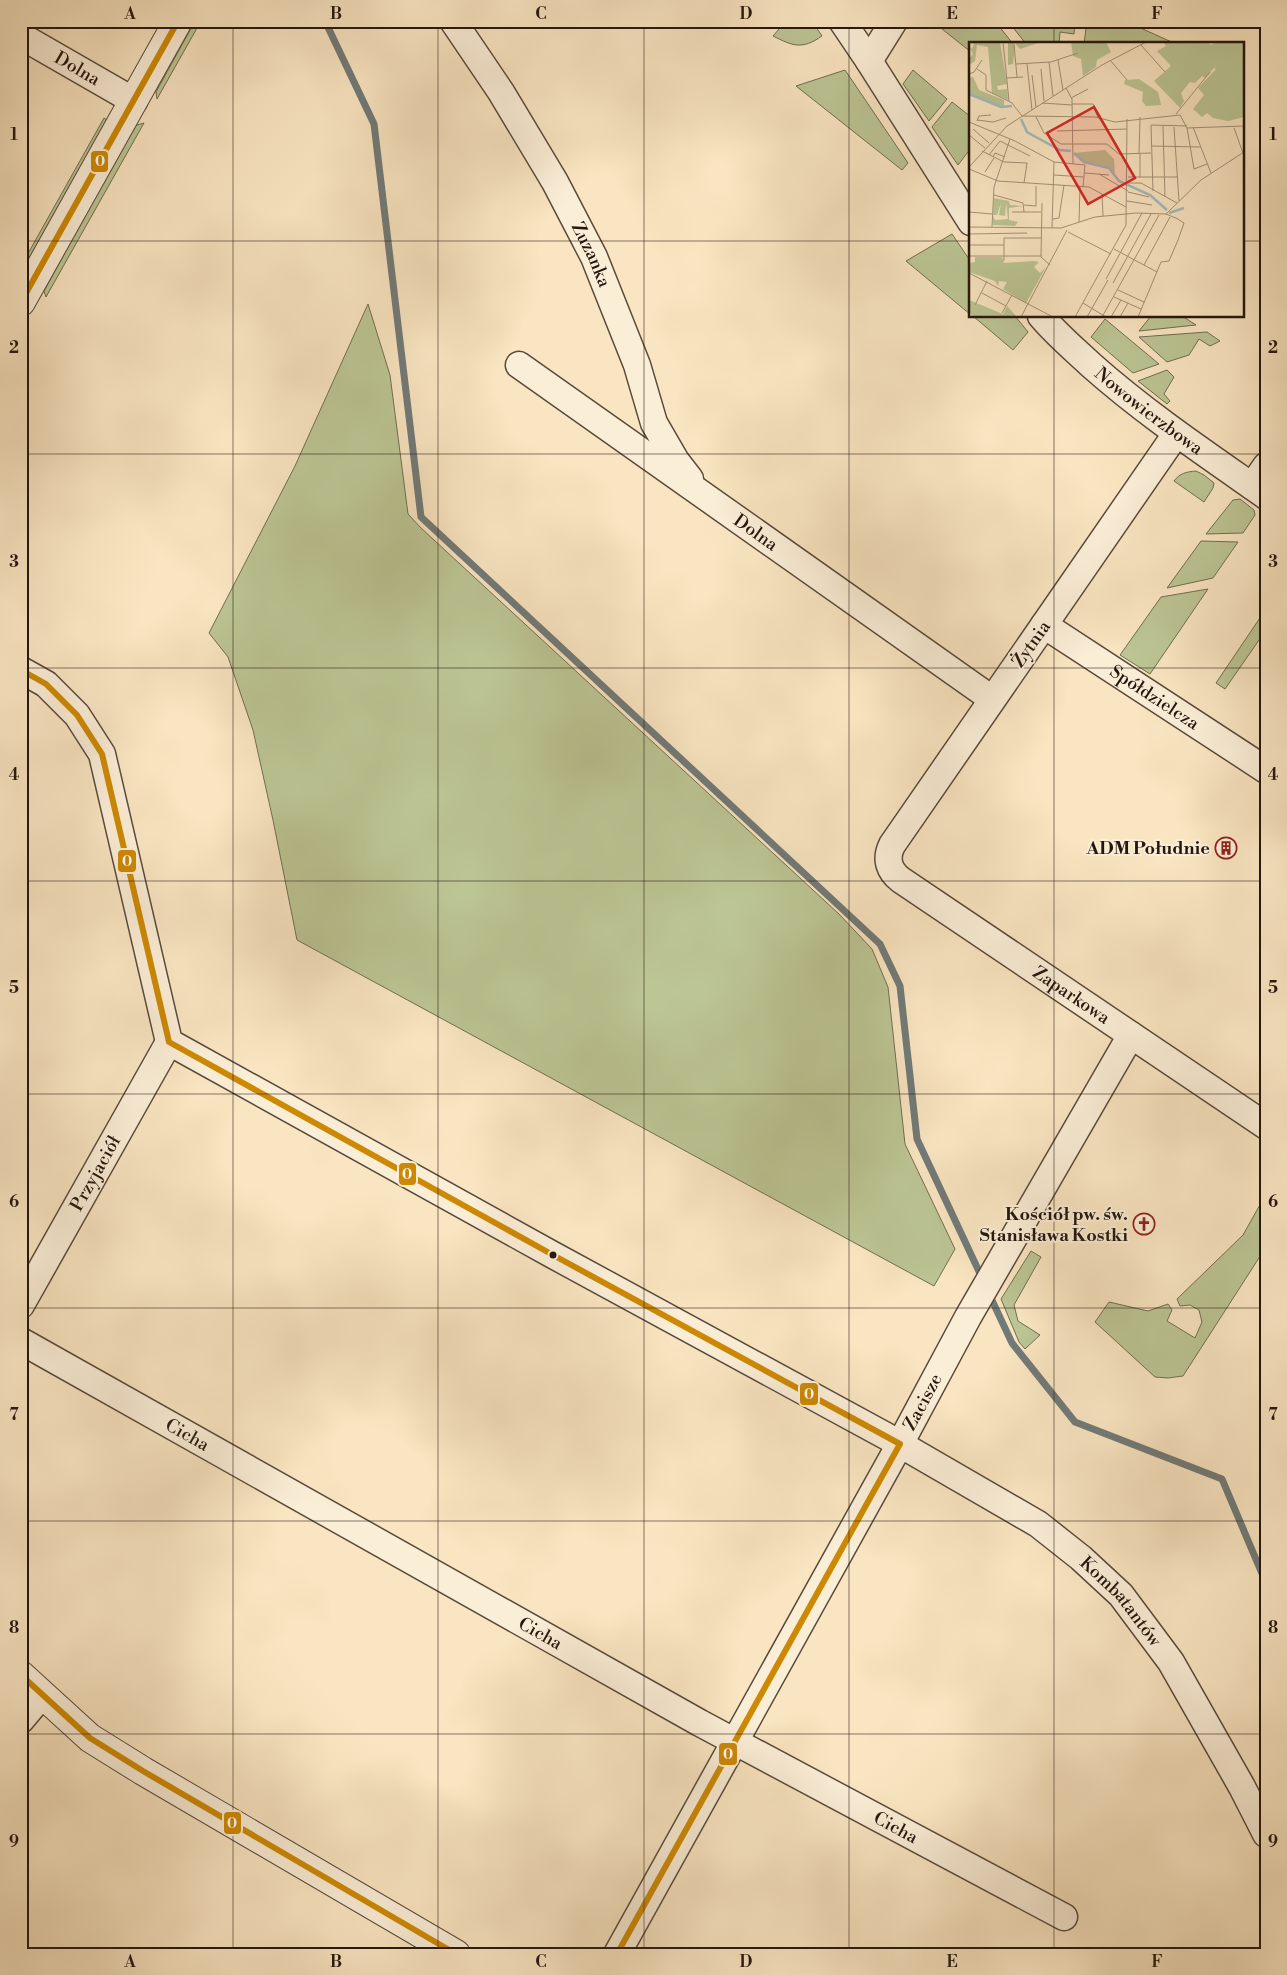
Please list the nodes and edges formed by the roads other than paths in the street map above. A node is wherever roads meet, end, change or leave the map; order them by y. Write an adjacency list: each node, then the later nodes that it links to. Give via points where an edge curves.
1 (178, 21): 7 (street)
2 (453, 21): 14 (street, Zuzanka, via 501,92 555,182 594,257 637,365 654,423 676,461)
3 (842, 21): 6 (street)
4 (894, 21): 6 (street)
5 (21, 36): 7 (street, Dolna)
6 (869, 61): 8 (street)
7 (134, 101): 9 (street)
8 (969, 219)
9 (21, 302)
10 (1043, 318): 12 (street, Nowowierzbowa, via 1108,380)
11 (519, 365): 14 (street, Dolna)
12 (1176, 434): 13 (street, Nowowierzbowa); 15 (street, Żytnia)
13 (1261, 483)
14 (707, 498): 17 (street, Dolna)
15 (1044, 624): 17 (street, Żytnia); 18 (street, Spółdzielcza)
16 (21, 670): 21 (street, via 46,684 77,715 102,754)
17 (992, 699): 19 (street, Żytnia, via 892,845)
18 (1266, 770)
19 (888, 856): 20 (street, Zaparkowa, via 891,870 901,880)
20 (1131, 1035): 22 (street, Zaparkowa); 25 (street, Zacisze, via 999,1262)
21 (169, 1042): 23 (street, Przyjaciół); 25 (street)
22 (1266, 1126)
23 (21, 1305)
24 (21, 1341): 29 (street, Cicha)
25 (900, 1444): 29 (street, Zacisze); 30 (street, Kombatantów, via 1038,1524 1121,1595 1171,1662)
26 (21, 1675): 27 (street)
27 (42, 1695): 28 (street); 32 (street, via 90,1738)
28 (21, 1720)
29 (735, 1742): 31 (street, Cicha); 33 (street, Zacisze)
30 (1266, 1834)
31 (1064, 1917)
32 (456, 1954)
33 (617, 1954)

